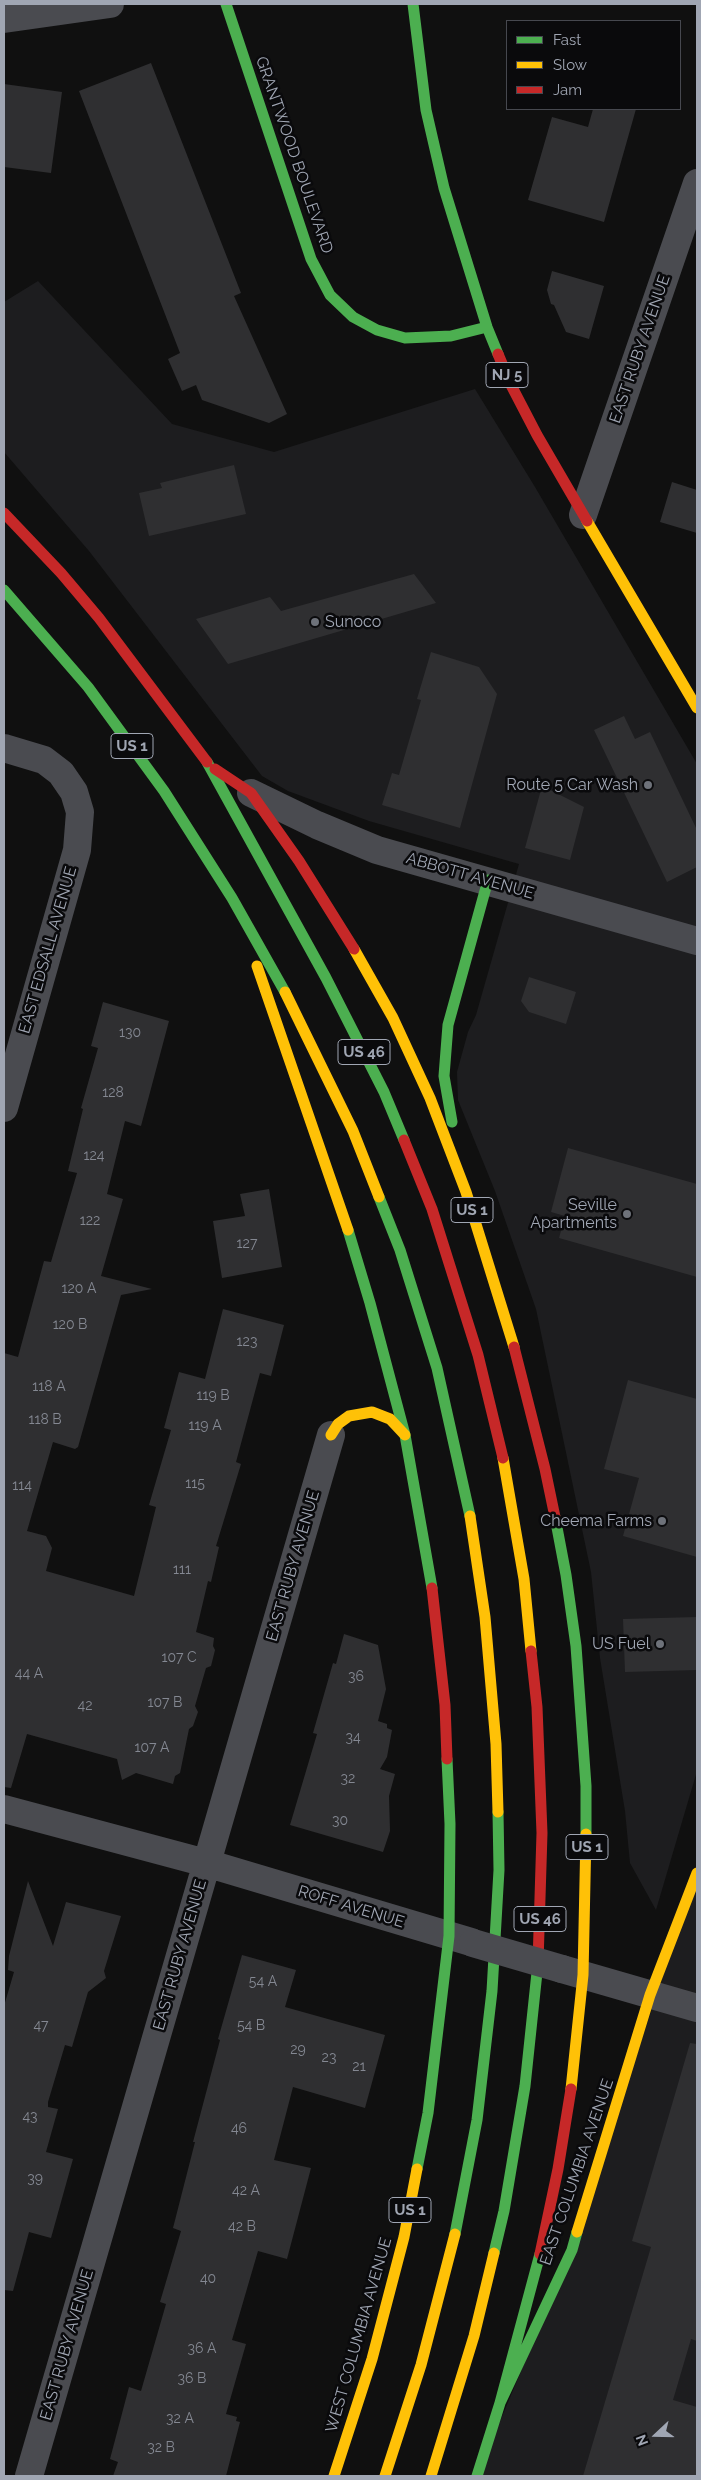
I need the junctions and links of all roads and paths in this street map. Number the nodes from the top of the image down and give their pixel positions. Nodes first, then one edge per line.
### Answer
1 (110, 4) edge
2 (226, 4) edge
3 (413, 4) edge
4 (4, 19) edge
5 (697, 183) edge
6 (487, 327) junction
7 (4, 513) edge
8 (582, 515) junction
9 (4, 590) edge
10 (4, 596) edge
11 (17, 605) junction
12 (697, 708) edge
13 (4, 748) edge
14 (211, 767) junction
15 (251, 793) junction
16 (488, 880) junction
17 (232, 898) junction
18 (697, 941) edge
19 (4, 1108) edge
20 (466, 1192) junction
21 (331, 1435) joint
22 (405, 1435) junction
23 (4, 1809) edge
24 (206, 1863) junction
25 (697, 1873) edge
26 (461, 1939) junction
27 (573, 1972) junction
28 (650, 1995) junction
29 (697, 2008) edge
30 (500, 2404) junction
31 (29, 2476) edge
32 (334, 2476) edge
33 (385, 2476) edge
34 (431, 2476) edge
35 (477, 2476) edge

1 - 4 street
2 - 6 main road, GRANTWOOD BOULEVARD
3 - 6 main road, NJ 5
5 - 8 street, EAST RUBY AVENUE
6 - 8 main road, NJ 5
7 - 14 main road, US 1
8 - 12 main road, NJ 5
9 - 11 main road, US 1
10 - 11 main road
11 - 17 main road, US 1
13 - 19 street, EAST EDSALL AVENUE
14 - 15 main road, US 1
14 - 34 main road, US 46
15 - 16 street, ABBOTT AVENUE
15 - 20 main road, US 1
16 - 18 street, ABBOTT AVENUE
16 - 20 main road
17 - 22 main road, US 1
17 - 33 main road, US 46
20 - 27 main road, US 1
21 - 22 main road
21 - 24 street, EAST RUBY AVENUE
22 - 26 main road, US 1
23 - 24 street, ROFF AVENUE
24 - 26 street, ROFF AVENUE
24 - 31 street, EAST RUBY AVENUE
25 - 28 main road, EAST COLUMBIA AVENUE
26 - 27 street, ROFF AVENUE, bridge
26 - 32 main road, WEST COLUMBIA AVENUE / US 1
27 - 28 street, ROFF AVENUE
27 - 30 main road, US 1
28 - 29 street, ROFF AVENUE
28 - 30 main road, EAST COLUMBIA AVENUE
30 - 35 main road, EAST COLUMBIA AVENUE / US 1

